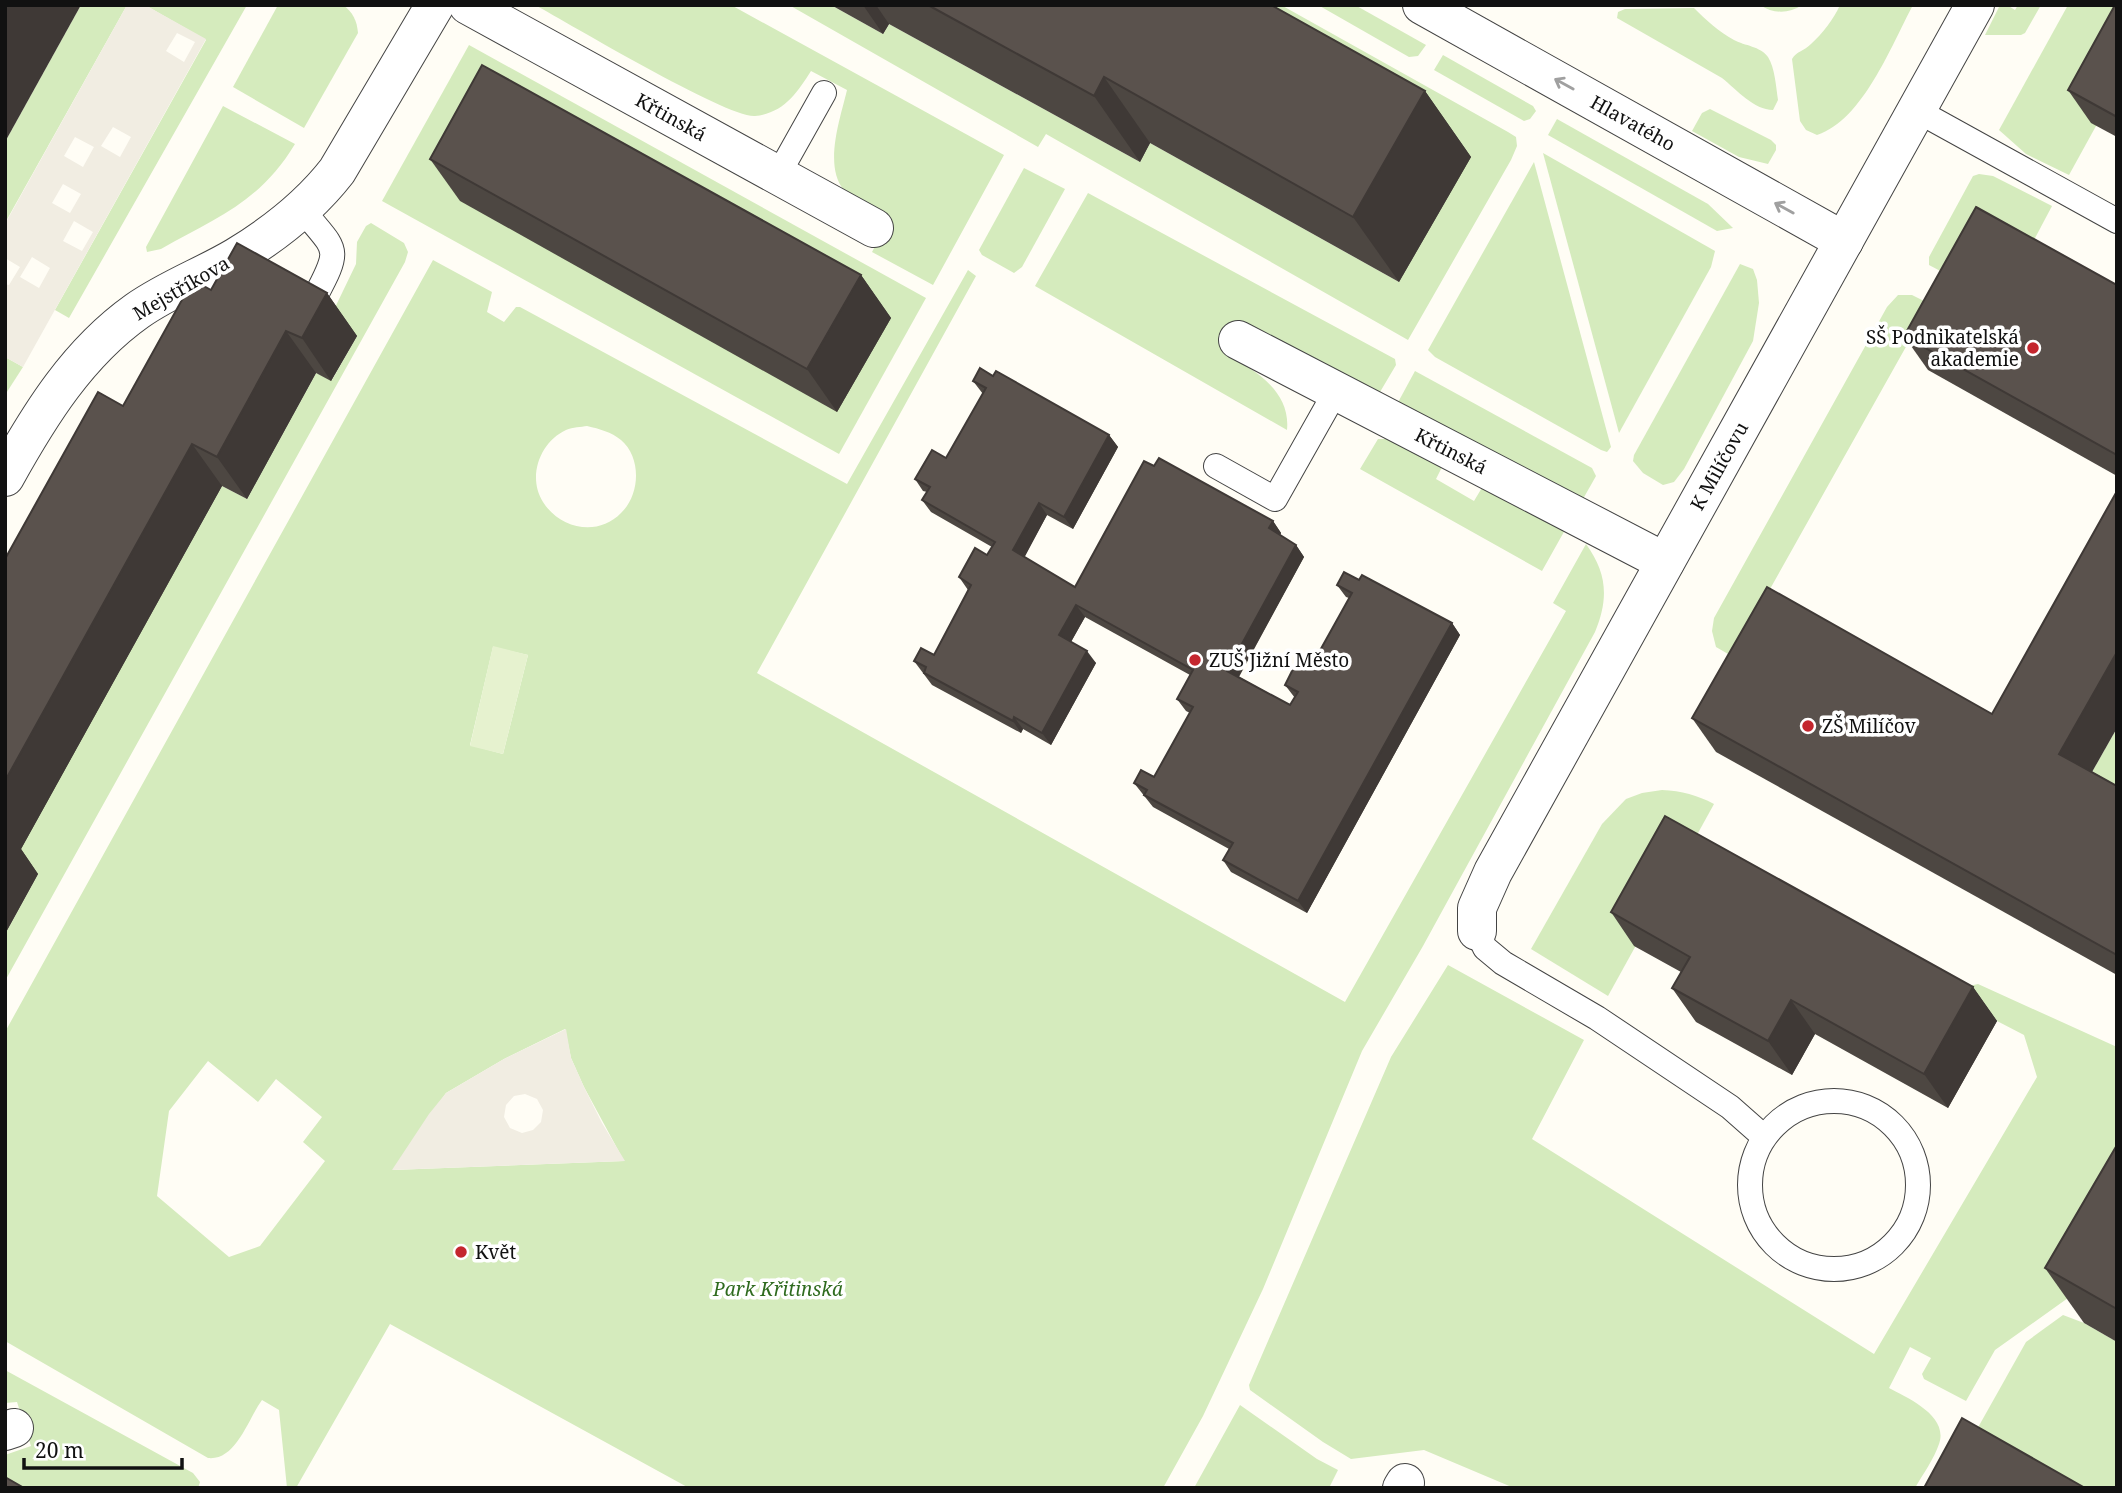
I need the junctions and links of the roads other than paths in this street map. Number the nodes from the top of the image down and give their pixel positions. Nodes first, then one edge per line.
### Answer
1 (468, 5) edge
2 (1422, 5) edge
3 (1975, 5) edge
4 (424, 9) edge
5 (824, 93) dead end
6 (1916, 110) junction
7 (778, 176) junction
8 (302, 209) junction
9 (2117, 221) edge
10 (874, 228) dead end
11 (1844, 241) junction
12 (316, 295) edge
13 (1238, 340) dead end
14 (1336, 391) junction
15 (1216, 466) dead end
16 (5, 477) edge
17 (1665, 562) junction
18 (1477, 931) joint
19 (1764, 1137) junction

1 - 7 street, Křtinská
11 -> 2 street, Hlavatého
3 - 6 street, K Milíčovu
4 - 8 street, Mejstříkova
5 - 7 lane
6 - 9 lane
6 - 11 street, K Milíčovu
7 - 10 street, Křtinská
8 - 12 lane
8 - 16 street, Mejstříkova
11 - 17 street, K Milíčovu
13 - 14 street, Křtinská
14 - 15 lane
14 - 17 street, Křtinská
17 - 18 street, K Milíčovu
18 - 19 lane
19 - 19 lane

